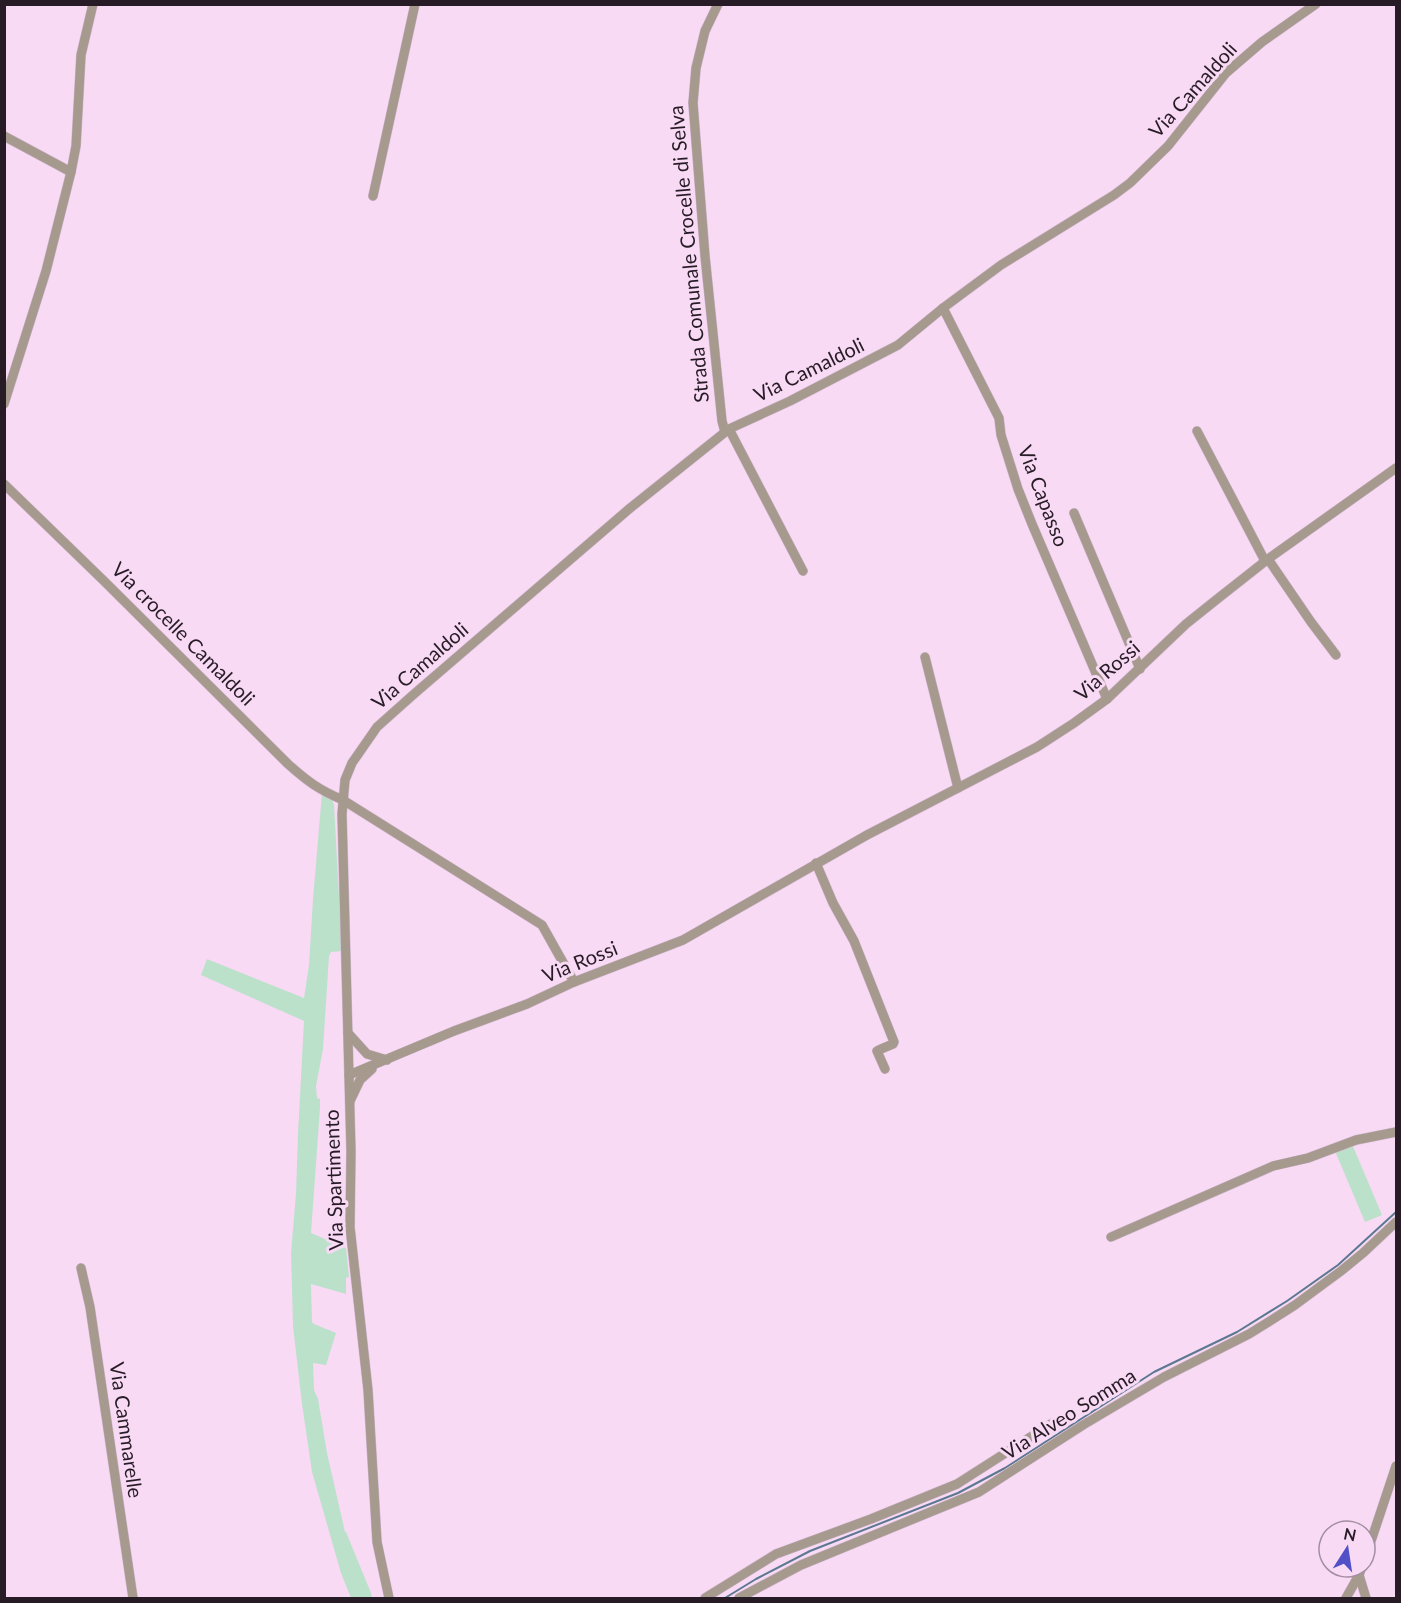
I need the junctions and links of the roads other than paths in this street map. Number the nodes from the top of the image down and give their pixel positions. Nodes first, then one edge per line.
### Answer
1 (93, 4) edge
2 (415, 4) edge
3 (718, 4) edge
4 (1316, 4) edge
5 (4, 136) edge
6 (71, 172) junction
7 (373, 196) dead end
8 (943, 308) junction
9 (4, 404) edge
10 (727, 431) junction
11 (1197, 431) dead end
12 (1396, 468) edge
13 (4, 484) edge
14 (1074, 513) dead end
15 (1267, 560) junction
16 (803, 571) dead end
17 (1336, 654) dead end
18 (925, 657) dead end
19 (1140, 669) junction
20 (1107, 699) junction
21 (958, 788) junction
22 (343, 797) junction
23 (816, 863) junction
24 (574, 982) junction
25 (348, 1033) junction
26 (382, 1062) junction
27 (885, 1069) dead end
28 (349, 1075) junction
29 (349, 1104) junction
30 (1396, 1132) edge
31 (1396, 1222) edge
32 (1111, 1237) dead end
33 (81, 1268) dead end
34 (1054, 1422) dead end
35 (1396, 1466) edge
36 (1377, 1523) edge
37 (1357, 1579) edge
38 (1362, 1579) edge
39 (132, 1599) edge
40 (389, 1599) edge
41 (705, 1599) edge
42 (739, 1599) edge
43 (1346, 1599) edge
44 (1366, 1599) edge

1 - 6 street
2 - 7 street
3 - 10 street, Strada Comunale Crocelle di Selva
4 - 8 street, Via Camaldoli
5 - 6 street
6 - 9 street
8 - 10 street, Via Camaldoli
8 - 20 street, Via Capasso
10 - 16 street, Strada Comunale Crocelle di Selva
10 - 22 street, Via Camaldoli
11 - 15 street
12 - 15 street, Via Rossi
13 - 22 street, Via crocelle Camaldoli
14 - 19 street
15 - 17 street
15 - 19 street, Via Rossi
18 - 21 street
19 - 20 street, Via Rossi
20 - 21 street, Via Rossi
21 - 23 street, Via Rossi
22 - 24 street, Via crocelle Camaldoli
22 - 25 street, Via Spartimento
23 - 24 street, Via Rossi
23 - 27 street
24 - 26 street, Via Rossi
25 - 26 street
25 - 28 street, Via Spartimento
26 - 28 street, Via Rossi
26 - 29 street
28 - 29 street, Via Spartimento
29 - 40 street, Via Spartimento
30 - 32 street
31 - 42 street, Via Alveo Somma
33 - 39 street, Via Cammarelle
34 - 41 street
35 - 36 street
37 - 43 street
38 - 44 street

